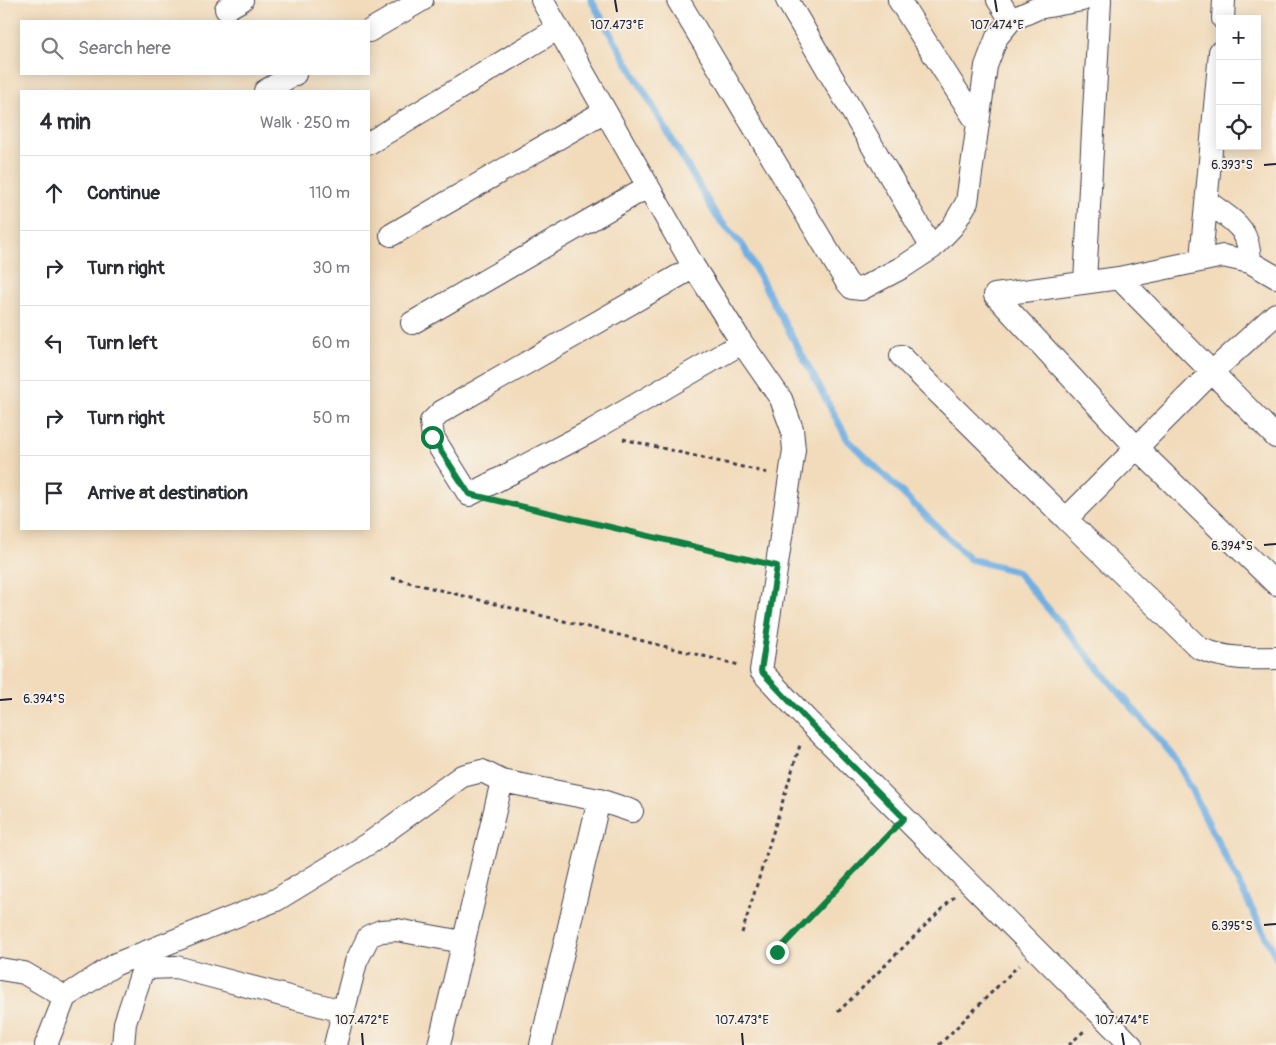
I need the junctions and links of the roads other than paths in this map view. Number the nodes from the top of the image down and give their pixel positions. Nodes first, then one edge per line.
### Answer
1 (422, 0) edge
2 (542, 0) edge
3 (678, 0) edge
4 (787, 0) edge
5 (899, 0) edge
6 (998, 0) edge
7 (1082, 0) edge
8 (1100, 0) edge
9 (1224, 0) edge
10 (1223, 15) edge
11 (1010, 20) junction
12 (557, 29) junction
13 (370, 30) edge
14 (1219, 60) edge
15 (293, 75) edge
16 (267, 90) edge
17 (605, 111) junction
18 (978, 124) junction
19 (370, 142) edge
20 (647, 187) junction
21 (1206, 201) junction
22 (391, 234) dead end
23 (932, 248) junction
24 (1202, 259) junction
25 (1250, 262) junction
26 (694, 267) junction
27 (1276, 277) edge
28 (1119, 278) junction
29 (1085, 282) junction
30 (1276, 314) edge
31 (412, 323) dead end
32 (742, 343) junction
33 (901, 356) dead end
34 (1211, 373) junction
35 (1276, 437) edge
36 (1137, 448) junction
37 (1066, 519) junction
38 (1276, 584) edge
39 (1276, 658) edge
40 (502, 781) junction
41 (599, 800) junction
42 (632, 811) dead end
43 (463, 942) junction
44 (0, 969) edge
45 (65, 997) junction
46 (342, 1011) junction
47 (46, 1045) edge
48 (124, 1045) edge
49 (335, 1045) edge
50 (439, 1045) edge
51 (541, 1045) edge
52 (1131, 1045) edge

1 - 13 street
2 - 12 street
3 - 23 street
4 - 23 street
5 - 18 street
6 - 11 street
7 - 11 street
8 - 29 street
9 - 10 street
11 - 18 street
12 - 17 street
12 - 19 street
14 - 21 street
15 - 16 street
17 - 20 street
17 - 22 street
18 - 23 street
20 - 26 street
20 - 31 street
21 - 24 street
21 - 25 street
24 - 25 street
24 - 28 street
25 - 27 street
26 - 32 street
26 - 32 street
28 - 29 street
28 - 34 street
29 - 36 street
30 - 34 street
32 - 52 street
33 - 37 street
34 - 35 street
34 - 36 street
36 - 37 street
36 - 38 street
37 - 39 street
40 - 41 street
40 - 43 street
40 - 45 street
41 - 42 street
41 - 51 street
43 - 46 street
43 - 50 street
44 - 45 street
45 - 47 street
46 - 48 street
46 - 49 street

